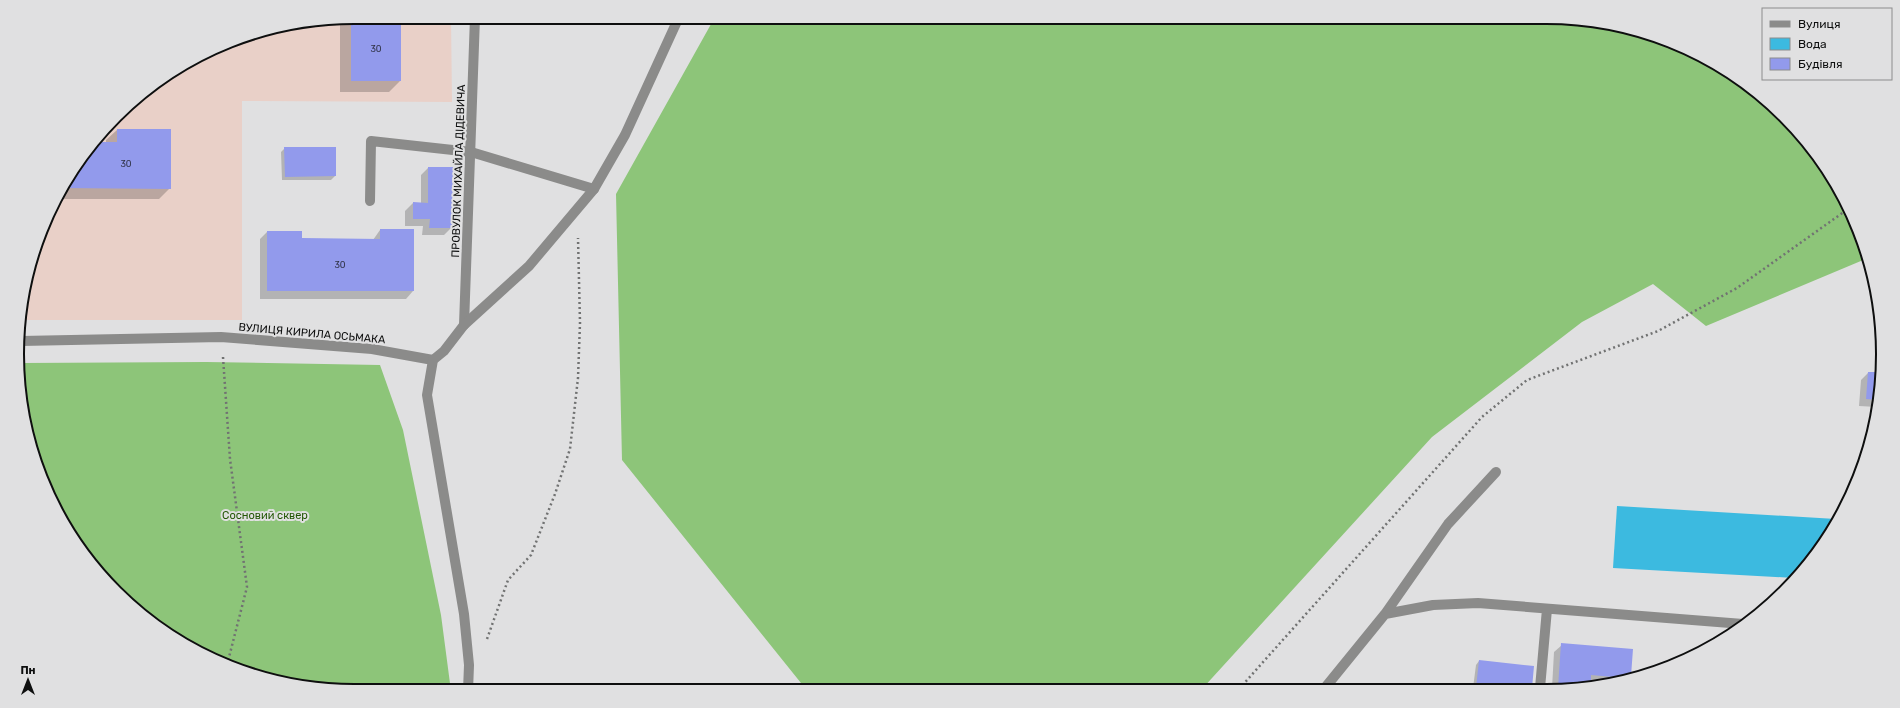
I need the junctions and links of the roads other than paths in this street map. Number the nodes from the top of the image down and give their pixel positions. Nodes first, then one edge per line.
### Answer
1 (475, 24) edge
2 (676, 24) edge
3 (471, 152) junction
4 (594, 189) junction
5 (370, 201) dead end
6 (464, 325) junction
7 (25, 341) edge
8 (433, 360) junction
9 (1496, 472) dead end
10 (1547, 609) junction
11 (1385, 614) junction
12 (1736, 623) edge
13 (468, 684) edge
14 (1328, 684) edge
15 (1540, 684) edge

1 - 3 street, ПРОВУЛОК МИХАЙЛА ДІДЕВИЧА
2 - 4 street
3 - 4 street
3 - 5 street
3 - 6 street, ПРОВУЛОК МИХАЙЛА ДІДЕВИЧА
4 - 6 street
6 - 8 street
7 - 8 street, ВУЛИЦЯ КИРИЛА ОСЬМАКА
8 - 13 street
9 - 11 street
10 - 11 street
10 - 12 street
10 - 15 street
11 - 14 street

